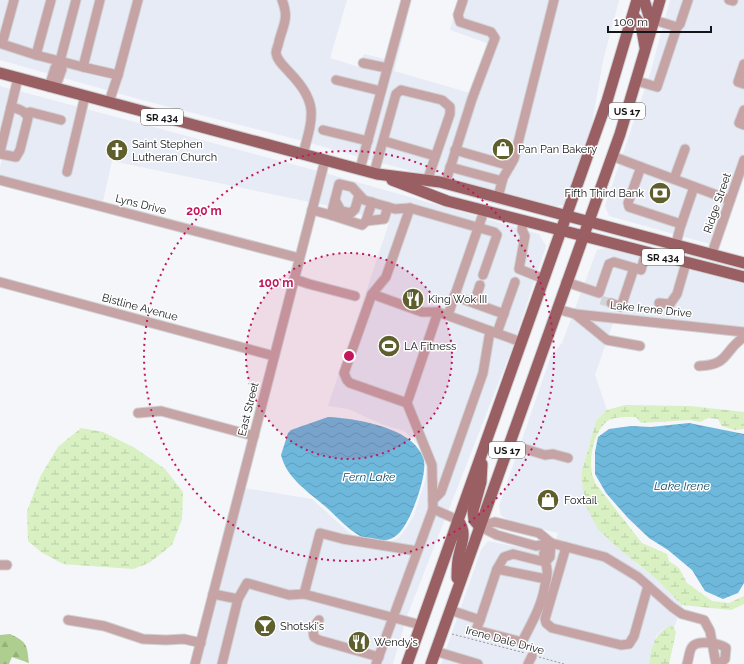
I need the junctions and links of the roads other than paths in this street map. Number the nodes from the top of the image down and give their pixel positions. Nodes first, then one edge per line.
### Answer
1 (14, 0) edge
2 (51, 0) edge
3 (76, 0) edge
4 (100, 0) edge
5 (138, 0) edge
6 (282, 0) edge
7 (406, 0) edge
8 (463, 0) edge
9 (554, 0) edge
10 (637, 0) edge
11 (644, 0) edge
12 (660, 0) edge
13 (688, 0) edge
14 (633, 15) junction
15 (654, 20) junction
16 (677, 26) junction
17 (646, 52) junction
18 (36, 55) junction
19 (60, 61) junction
20 (363, 62) dead end
21 (744, 64) edge
22 (83, 67) junction
23 (387, 68) junction
24 (0, 73) edge
25 (118, 75) junction
26 (18, 78) junction
27 (336, 80) dead end
28 (637, 81) junction
29 (744, 84) edge
30 (52, 88) junction
31 (381, 91) junction
32 (85, 96) junction
33 (109, 102) junction
34 (11, 108) junction
35 (744, 110) edge
36 (26, 113) junction
37 (61, 120) dead end
38 (744, 125) edge
39 (323, 130) dead end
40 (368, 141) junction
41 (384, 141) junction
42 (685, 149) dead end
43 (455, 150) junction
44 (0, 153) edge
45 (303, 154) junction
46 (435, 156) junction
47 (612, 156) junction
48 (325, 160) junction
49 (744, 160) edge
50 (510, 166) junction
51 (450, 167) junction
52 (641, 167) junction
53 (360, 169) junction
54 (67, 172) dead end
55 (375, 173) junction
56 (674, 179) junction
57 (0, 180) edge
58 (427, 181) junction
59 (502, 181) junction
60 (445, 184) junction
61 (694, 187) junction
62 (359, 195) junction
63 (498, 197) junction
64 (335, 200) junction
65 (730, 200) junction
66 (372, 202) junction
67 (388, 207) junction
68 (410, 208) junction
69 (312, 210) junction
70 (484, 210) junction
71 (330, 215) junction
72 (566, 215) junction
73 (524, 220) junction
74 (588, 220) junction
75 (366, 221) junction
76 (681, 224) junction
77 (479, 227) junction
78 (561, 230) junction
79 (582, 235) junction
80 (676, 244) junction
81 (646, 252) junction
82 (712, 253) junction
83 (299, 258) junction
84 (686, 263) junction
85 (744, 263) edge
86 (634, 268) junction
87 (483, 275) dead end
88 (744, 277) edge
89 (294, 279) junction
90 (544, 279) junction
91 (0, 282) edge
92 (515, 282) dead end
93 (566, 282) junction
94 (480, 285) dead end
95 (372, 294) junction
96 (355, 296) dead end
97 (454, 296) junction
98 (474, 303) junction
99 (611, 303) tunnel mouth
100 (659, 303) dead end
101 (557, 309) junction
102 (438, 312) junction
103 (504, 314) junction
104 (575, 314) junction
105 (448, 315) junction
106 (494, 332) junction
107 (744, 332) edge
108 (744, 337) edge
109 (521, 342) junction
110 (640, 346) dead end
111 (274, 356) junction
112 (699, 366) dead end
113 (406, 403) junction
114 (138, 413) dead end
115 (254, 436) junction
116 (509, 444) junction
117 (483, 452) junction
118 (568, 458) dead end
119 (433, 504) junction
120 (458, 520) junction
121 (480, 526) junction
122 (551, 543) junction
123 (566, 547) junction
124 (417, 551) junction
125 (545, 562) junction
126 (497, 569) junction
127 (546, 579) junction
128 (648, 586) junction
129 (214, 594) junction
130 (304, 594) junction
131 (455, 594) junction
132 (238, 599) junction
133 (450, 610) junction
134 (394, 618) junction
135 (68, 620) dead end
136 (319, 620) dead end
137 (480, 620) junction
138 (421, 626) junction
139 (201, 643) junction
140 (712, 643) junction
141 (435, 651) junction
142 (378, 661) edge
143 (195, 664) edge
144 (222, 664) edge
145 (407, 664) edge
146 (431, 664) edge
147 (478, 664) edge
148 (687, 664) edge
149 (716, 664) edge
150 (719, 664) edge

1 - 18 street
2 - 18 street
3 - 19 street
4 - 22 street
5 - 25 street
6 - 45 street
7 - 23 street
8 - 43 street
9 - 50 street
10 - 14 main road, US 17
11 - 15 main road
12 - 15 main road, US 17
13 - 16 street
14 - 17 main road
14 - 72 main road, US 17
15 - 16 street
15 - 17 main road, US 17
16 - 28 street
17 - 28 main road, US 17
18 - 19 street
19 - 22 street
19 - 30 street
20 - 23 street
21 - 29 street
22 - 25 street
23 - 31 street
24 - 26 main road, SR 434
25 - 33 street
26 - 30 main road, SR 434
26 - 34 street
27 - 31 street
28 - 47 main road, US 17
30 - 32 main road, SR 434
31 - 40 street
32 - 33 main road, SR 434
32 - 54 street
33 - 45 main road, SR 434
34 - 36 street
34 - 44 street
35 - 38 street
36 - 37 street
36 - 44 street
39 - 40 street
40 - 53 street
41 - 46 street
41 - 46 street
41 - 55 street
42 - 56 street
43 - 50 street
43 - 51 street
45 - 48 main road, SR 434
46 - 58 street
47 - 52 street
47 - 74 main road, US 17
48 - 53 main road, SR 434
48 - 69 street, East Street
49 - 65 street, Ridge Street
50 - 59 street
51 - 59 street
51 - 60 street
52 - 56 street
52 - 76 street
53 - 55 main road, SR 434
55 - 58 main road, SR 434
55 - 70 main road, SR 434
56 - 61 street
57 - 83 street, Lyns Drive
58 - 60 main road, SR 434
59 - 63 street
60 - 63 main road, SR 434
61 - 65 street
61 - 76 street
62 - 64 street
62 - 64 street
62 - 66 street
63 - 72 main road, SR 434
64 - 71 street
65 - 82 street, Ridge Street
66 - 67 street
66 - 75 street
67 - 68 street
67 - 75 street
68 - 77 street
68 - 95 street
69 - 71 street
69 - 83 street, East Street
70 - 73 main road, SR 434
70 - 77 street
71 - 75 street
72 - 74 main road, SR 434
72 - 78 main road, US 17
73 - 78 main road, SR 434
73 - 90 street
74 - 79 main road, US 17
74 - 80 main road, SR 434
76 - 80 street
77 - 87 street
77 - 97 street
78 - 79 main road, SR 434
78 - 90 main road, US 17
79 - 81 main road, SR 434
79 - 93 main road, US 17
80 - 82 main road, SR 434
81 - 84 main road, SR 434
81 - 86 street
82 - 85 main road, SR 434
83 - 89 street, East Street
84 - 88 main road, SR 434
84 - 100 street
86 - 93 street
86 - 99 street
89 - 96 street
89 - 111 street, East Street
90 - 109 main road, US 17
91 - 111 street, Bistline Avenue
92 - 103 street
93 - 101 main road, US 17
94 - 98 street
95 - 102 street
95 - 113 street
97 - 98 street
97 - 105 street
98 - 103 street
101 - 104 street, Lake Irene Drive
101 - 116 main road, US 17
102 - 105 street
102 - 113 street
103 - 106 street
104 - 107 street, Lake Irene Drive
104 - 110 street
105 - 106 street
106 - 109 street
106 - 119 street
108 - 112 street
109 - 117 main road, US 17
111 - 115 street, East Street
113 - 119 street
114 - 115 street
115 - 129 street, East Street
116 - 118 street
116 - 121 main road, US 17
117 - 120 main road, US 17
117 - 121 main road
119 - 120 street
119 - 124 street
120 - 131 main road
120 - 138 main road, US 17
121 - 122 street
121 - 122 street
121 - 131 main road, US 17
122 - 123 street
122 - 125 street
123 - 128 street
123 - 128 street
124 - 130 street
124 - 134 street
125 - 126 street
125 - 127 street
126 - 127 street
126 - 137 street
127 - 137 street
128 - 140 street
129 - 132 street
129 - 139 street, East Street
130 - 132 street
130 - 134 street
131 - 133 main road, US 17
132 - 144 street
133 - 137 street
133 - 141 main road, US 17
134 - 138 street
134 - 142 street
135 - 139 street
136 - 142 street
138 - 145 main road, US 17
139 - 143 street, East Street
140 - 148 street
140 - 149 street
140 - 150 street
141 - 146 main road, US 17
141 - 147 street

